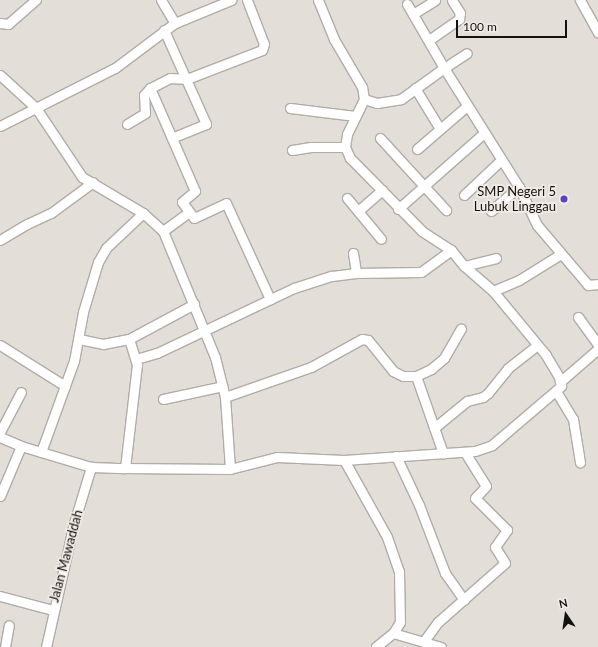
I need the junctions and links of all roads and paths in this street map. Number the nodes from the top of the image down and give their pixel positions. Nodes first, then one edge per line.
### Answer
1 (36, 0) edge
2 (161, 0) edge
3 (229, 0) edge
4 (246, 0) edge
5 (318, 0) edge
6 (435, 0) edge
7 (452, 0) edge
8 (580, 0) edge
9 (407, 4) dead end
10 (413, 14) junction
11 (175, 23) junction
12 (4, 24) edge
13 (164, 30) junction
14 (598, 32) edge
15 (429, 40) junction
16 (467, 53) dead end
17 (444, 68) junction
18 (0, 75) edge
19 (187, 79) junction
20 (150, 88) junction
21 (415, 88) junction
22 (364, 99) junction
23 (467, 106) junction
24 (36, 108) junction
25 (290, 108) dead end
26 (356, 116) junction
27 (127, 124) dead end
28 (0, 126) edge
29 (440, 129) junction
30 (484, 133) junction
31 (172, 138) junction
32 (380, 138) dead end
33 (345, 147) junction
34 (417, 149) dead end
35 (292, 150) dead end
36 (501, 160) junction
37 (93, 182) junction
38 (424, 186) junction
39 (519, 187) junction
40 (382, 190) junction
41 (464, 195) dead end
42 (347, 198) dead end
43 (398, 209) junction
44 (446, 210) dead end
45 (358, 211) junction
46 (492, 211) dead end
47 (189, 212) junction
48 (143, 213) junction
49 (163, 231) junction
50 (381, 239) dead end
51 (0, 240) edge
52 (451, 250) junction
53 (353, 252) dead end
54 (560, 254) junction
55 (496, 258) dead end
56 (464, 266) junction
57 (356, 273) junction
58 (598, 284) edge
59 (493, 291) junction
60 (270, 299) junction
61 (194, 304) junction
62 (578, 317) dead end
63 (205, 328) junction
64 (460, 328) dead end
65 (79, 339) junction
66 (129, 339) junction
67 (0, 344) edge
68 (538, 345) junction
69 (598, 345) edge
70 (598, 348) edge
71 (136, 359) junction
72 (416, 376) junction
73 (561, 381) junction
74 (65, 386) junction
75 (222, 386) junction
76 (556, 391) junction
77 (21, 392) dead end
78 (225, 396) junction
79 (163, 399) dead end
80 (434, 428) junction
81 (0, 432) edge
82 (0, 437) edge
83 (20, 446) junction
84 (41, 452) junction
85 (465, 452) junction
86 (444, 453) junction
87 (396, 456) junction
88 (344, 460) junction
89 (580, 462) dead end
90 (91, 467) junction
91 (125, 468) junction
92 (230, 468) junction
93 (0, 496) edge
94 (0, 596) edge
95 (464, 600) junction
96 (52, 610) junction
97 (9, 625) dead end
98 (393, 633) junction
99 (424, 641) junction
100 (5, 647) edge
101 (46, 647) edge
102 (376, 647) edge
103 (441, 647) edge

1 - 12 street
2 - 11 street
3 - 11 street
4 - 19 street
5 - 22 street
6 - 10 street
7 - 15 street
8 - 14 street
9 - 10 street
10 - 15 street
11 - 13 street
13 - 19 street
13 - 24 street
15 - 17 street
16 - 17 street
17 - 21 street
17 - 23 street
18 - 24 street
19 - 20 street
19 - 31 street
20 - 27 street
20 - 31 street
21 - 22 street
21 - 29 street
22 - 26 street
23 - 29 street
23 - 30 street
24 - 28 street
24 - 37 street
25 - 26 street
26 - 33 street
29 - 34 street
30 - 36 street
30 - 38 street
31 - 47 street
32 - 38 street
33 - 35 street
33 - 40 street
36 - 39 street
36 - 41 street
37 - 48 street
37 - 51 street
38 - 43 street
38 - 44 street
39 - 46 street
39 - 54 street
40 - 43 street
40 - 45 street
42 - 45 street
43 - 52 street
45 - 50 street
47 - 49 street
47 - 60 street
48 - 49 street
48 - 65 street
49 - 61 street
52 - 56 street
52 - 57 street
53 - 57 street
54 - 58 street
54 - 59 street
55 - 56 street
56 - 59 street
57 - 60 street
59 - 68 street
60 - 63 street
61 - 63 street
61 - 66 street
62 - 69 street
63 - 71 street
63 - 75 street
64 - 72 street
65 - 66 street
65 - 74 street
66 - 71 street
67 - 74 street
68 - 73 street
68 - 80 street
70 - 73 street
71 - 91 street
72 - 78 street
72 - 80 street
73 - 76 street
74 - 84 street
75 - 78 street
75 - 79 street
76 - 85 street
76 - 89 street
77 - 81 street
78 - 92 street
80 - 86 street
82 - 83 street
83 - 84 street
83 - 93 street
84 - 90 street
85 - 86 street
85 - 95 street
86 - 87 street
87 - 88 street
87 - 95 street
88 - 92 street
88 - 98 street
90 - 91 street
90 - 96 street, Jalan Mawaddah
91 - 92 street
94 - 96 street
95 - 99 street
96 - 101 street, Jalan Mawaddah
97 - 100 street
98 - 99 street
98 - 102 street
99 - 103 street

